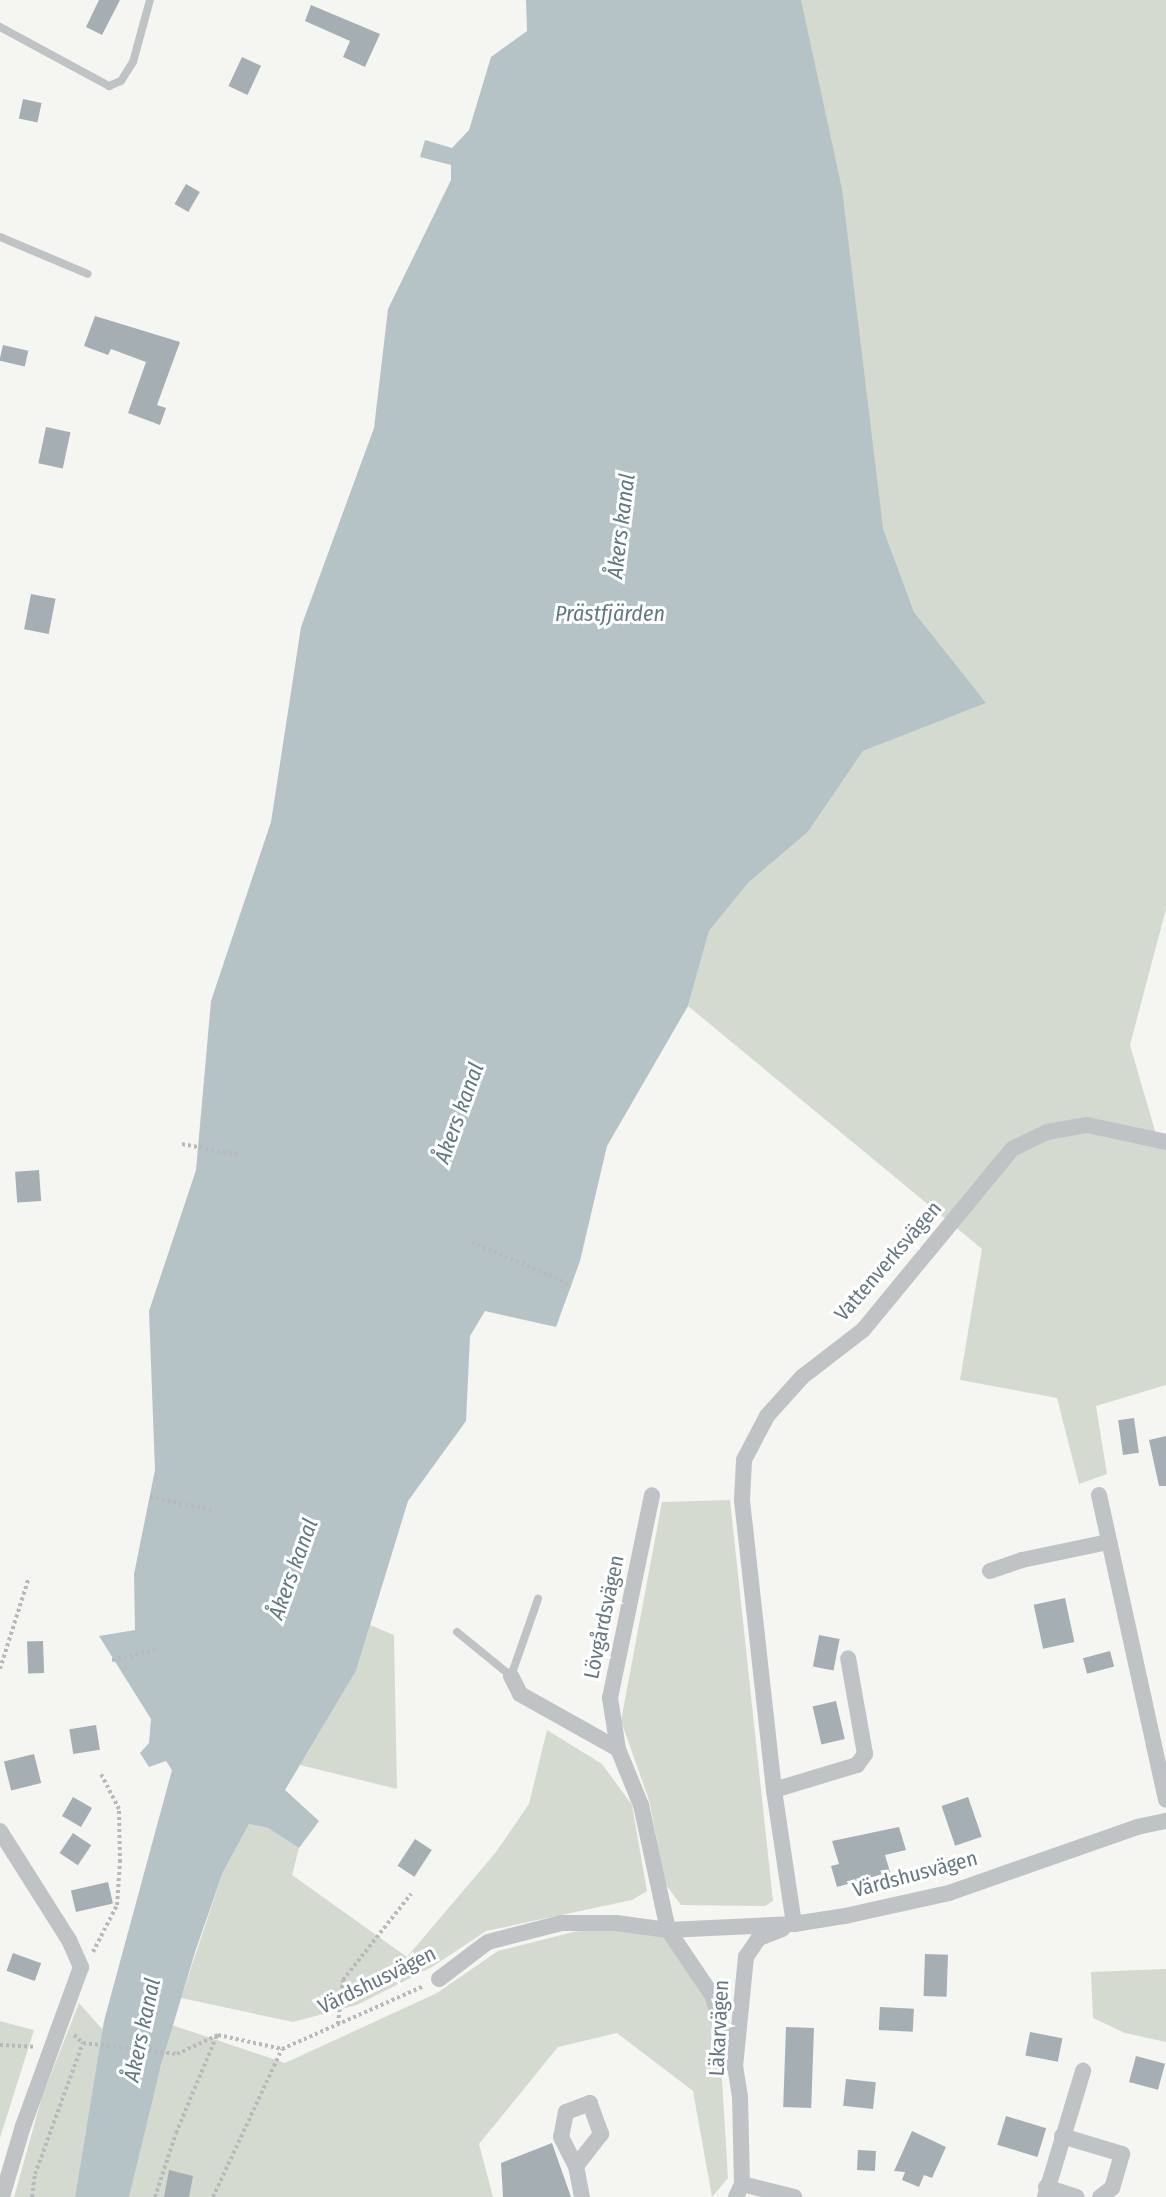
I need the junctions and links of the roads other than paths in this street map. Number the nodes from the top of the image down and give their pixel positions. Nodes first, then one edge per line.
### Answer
1 (150, 0) edge
2 (0, 27) edge
3 (0, 237) edge
4 (88, 274) dead end
5 (1166, 1142) edge
6 (652, 1495) dead end
7 (1099, 1495) dead end
8 (1108, 1542) junction
9 (990, 1571) dead end
10 (538, 1599) dead end
11 (457, 1632) dead end
12 (848, 1658) dead end
13 (511, 1676) junction
14 (618, 1749) junction
15 (774, 1791) junction
16 (1166, 1800) edge
17 (1166, 1821) edge
18 (0, 1831) edge
19 (794, 1924) junction
20 (668, 1930) junction
21 (439, 1979) road end
22 (735, 2067) junction
23 (1083, 2071) dead end
24 (1062, 2136) junction
25 (576, 2166) dead end
26 (739, 2191) edge
27 (1045, 2192) edge
28 (2, 2197) edge
29 (582, 2197) edge
30 (795, 2197) edge
31 (1076, 2197) edge
32 (1100, 2197) edge

1 - 2 lane
3 - 4 lane
5 - 15 street, Vattenverksvägen
6 - 14 street, Lövgårdsvägen
7 - 8 street
8 - 9 street
8 - 16 street
10 - 13 lane
11 - 13 lane
12 - 15 street
13 - 14 street
14 - 20 street, Lövgårdsvägen
15 - 19 street, Vattenverksvägen
17 - 19 street, Värdshusvägen
18 - 28 street
19 - 20 street, Värdshusvägen
19 - 22 street, Läkarvägen
20 - 21 street, Värdshusvägen
20 - 22 street
22 - 26 street, Läkarvägen
23 - 24 street
24 - 27 street
24 - 32 street
25 - 29 street
26 - 30 street
27 - 31 street

